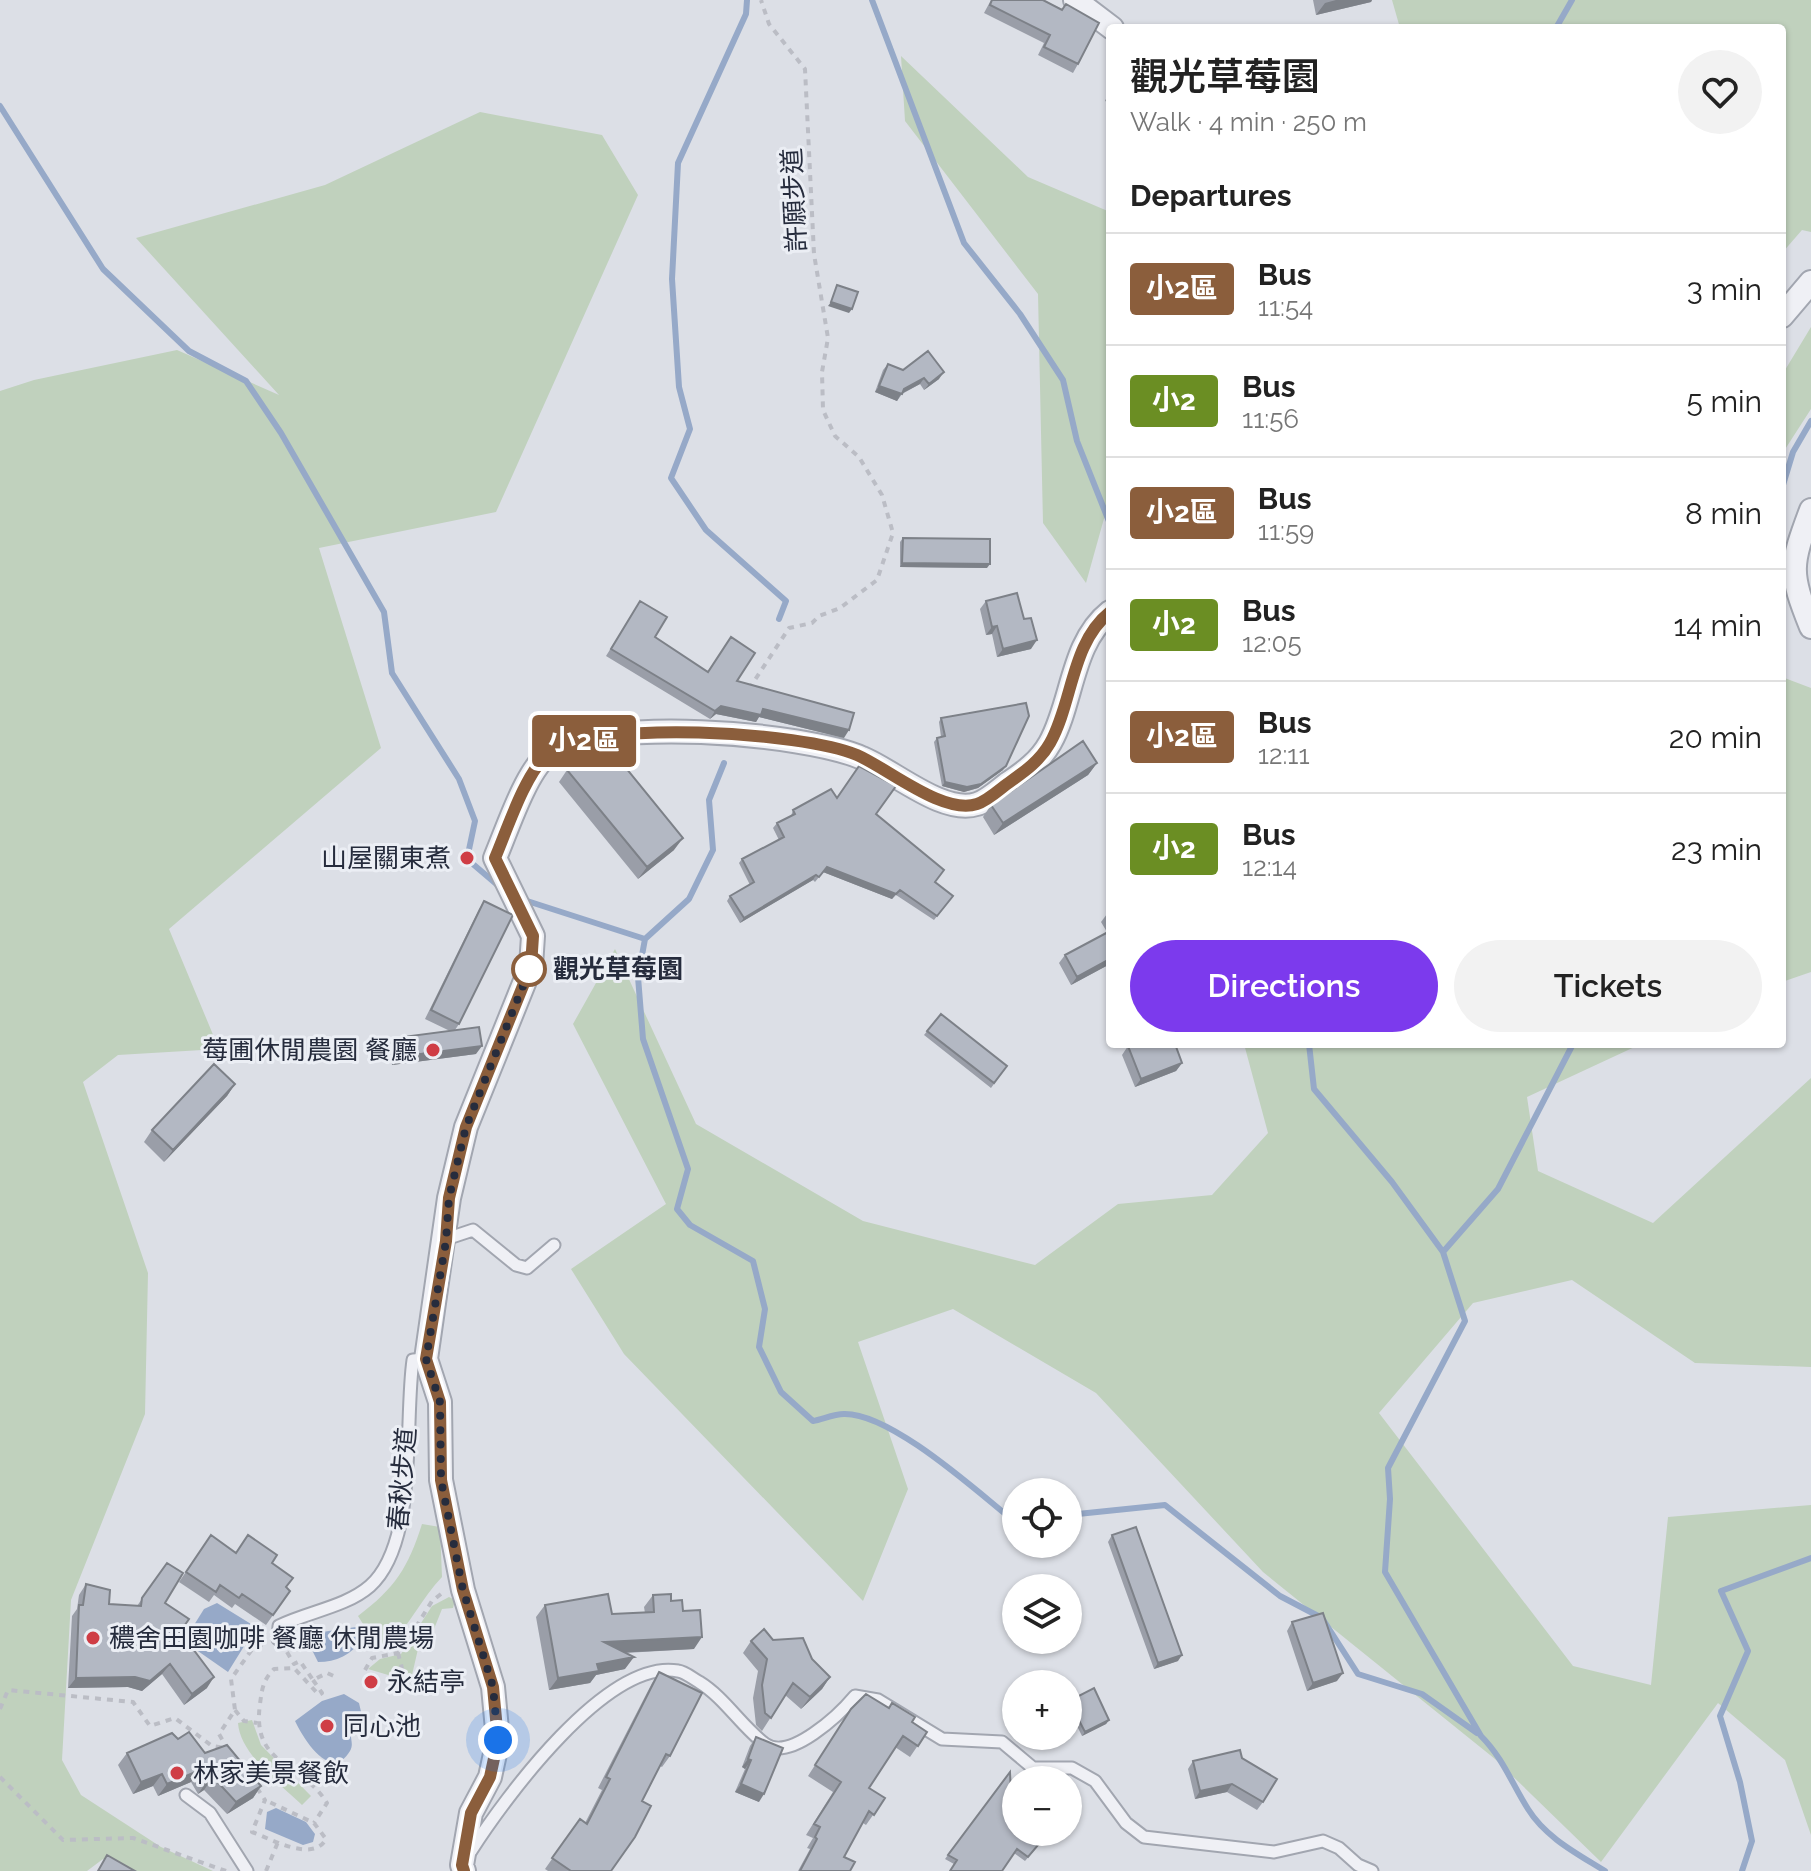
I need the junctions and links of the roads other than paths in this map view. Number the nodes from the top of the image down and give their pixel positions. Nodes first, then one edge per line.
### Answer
1 (1075, 0) edge
2 (1107, 24) edge
3 (1811, 282) edge
4 (1786, 311) edge
5 (1811, 510) edge
6 (1788, 553) edge
7 (1106, 615) edge
8 (1811, 627) edge
9 (446, 1239) junction
10 (554, 1245) dead end
11 (426, 1359) junction
12 (280, 1641) road end
13 (186, 1795) edge
14 (463, 1868) edge
15 (247, 1871) edge
16 (1372, 1871) edge

1 - 2 street
3 - 4 street
5 - 6 street
6 - 8 street
7 - 9 street
9 - 10 lane
9 - 11 street
11 - 12 lane, 春秋步道
11 - 14 street
13 - 15 lane
14 - 16 lane

